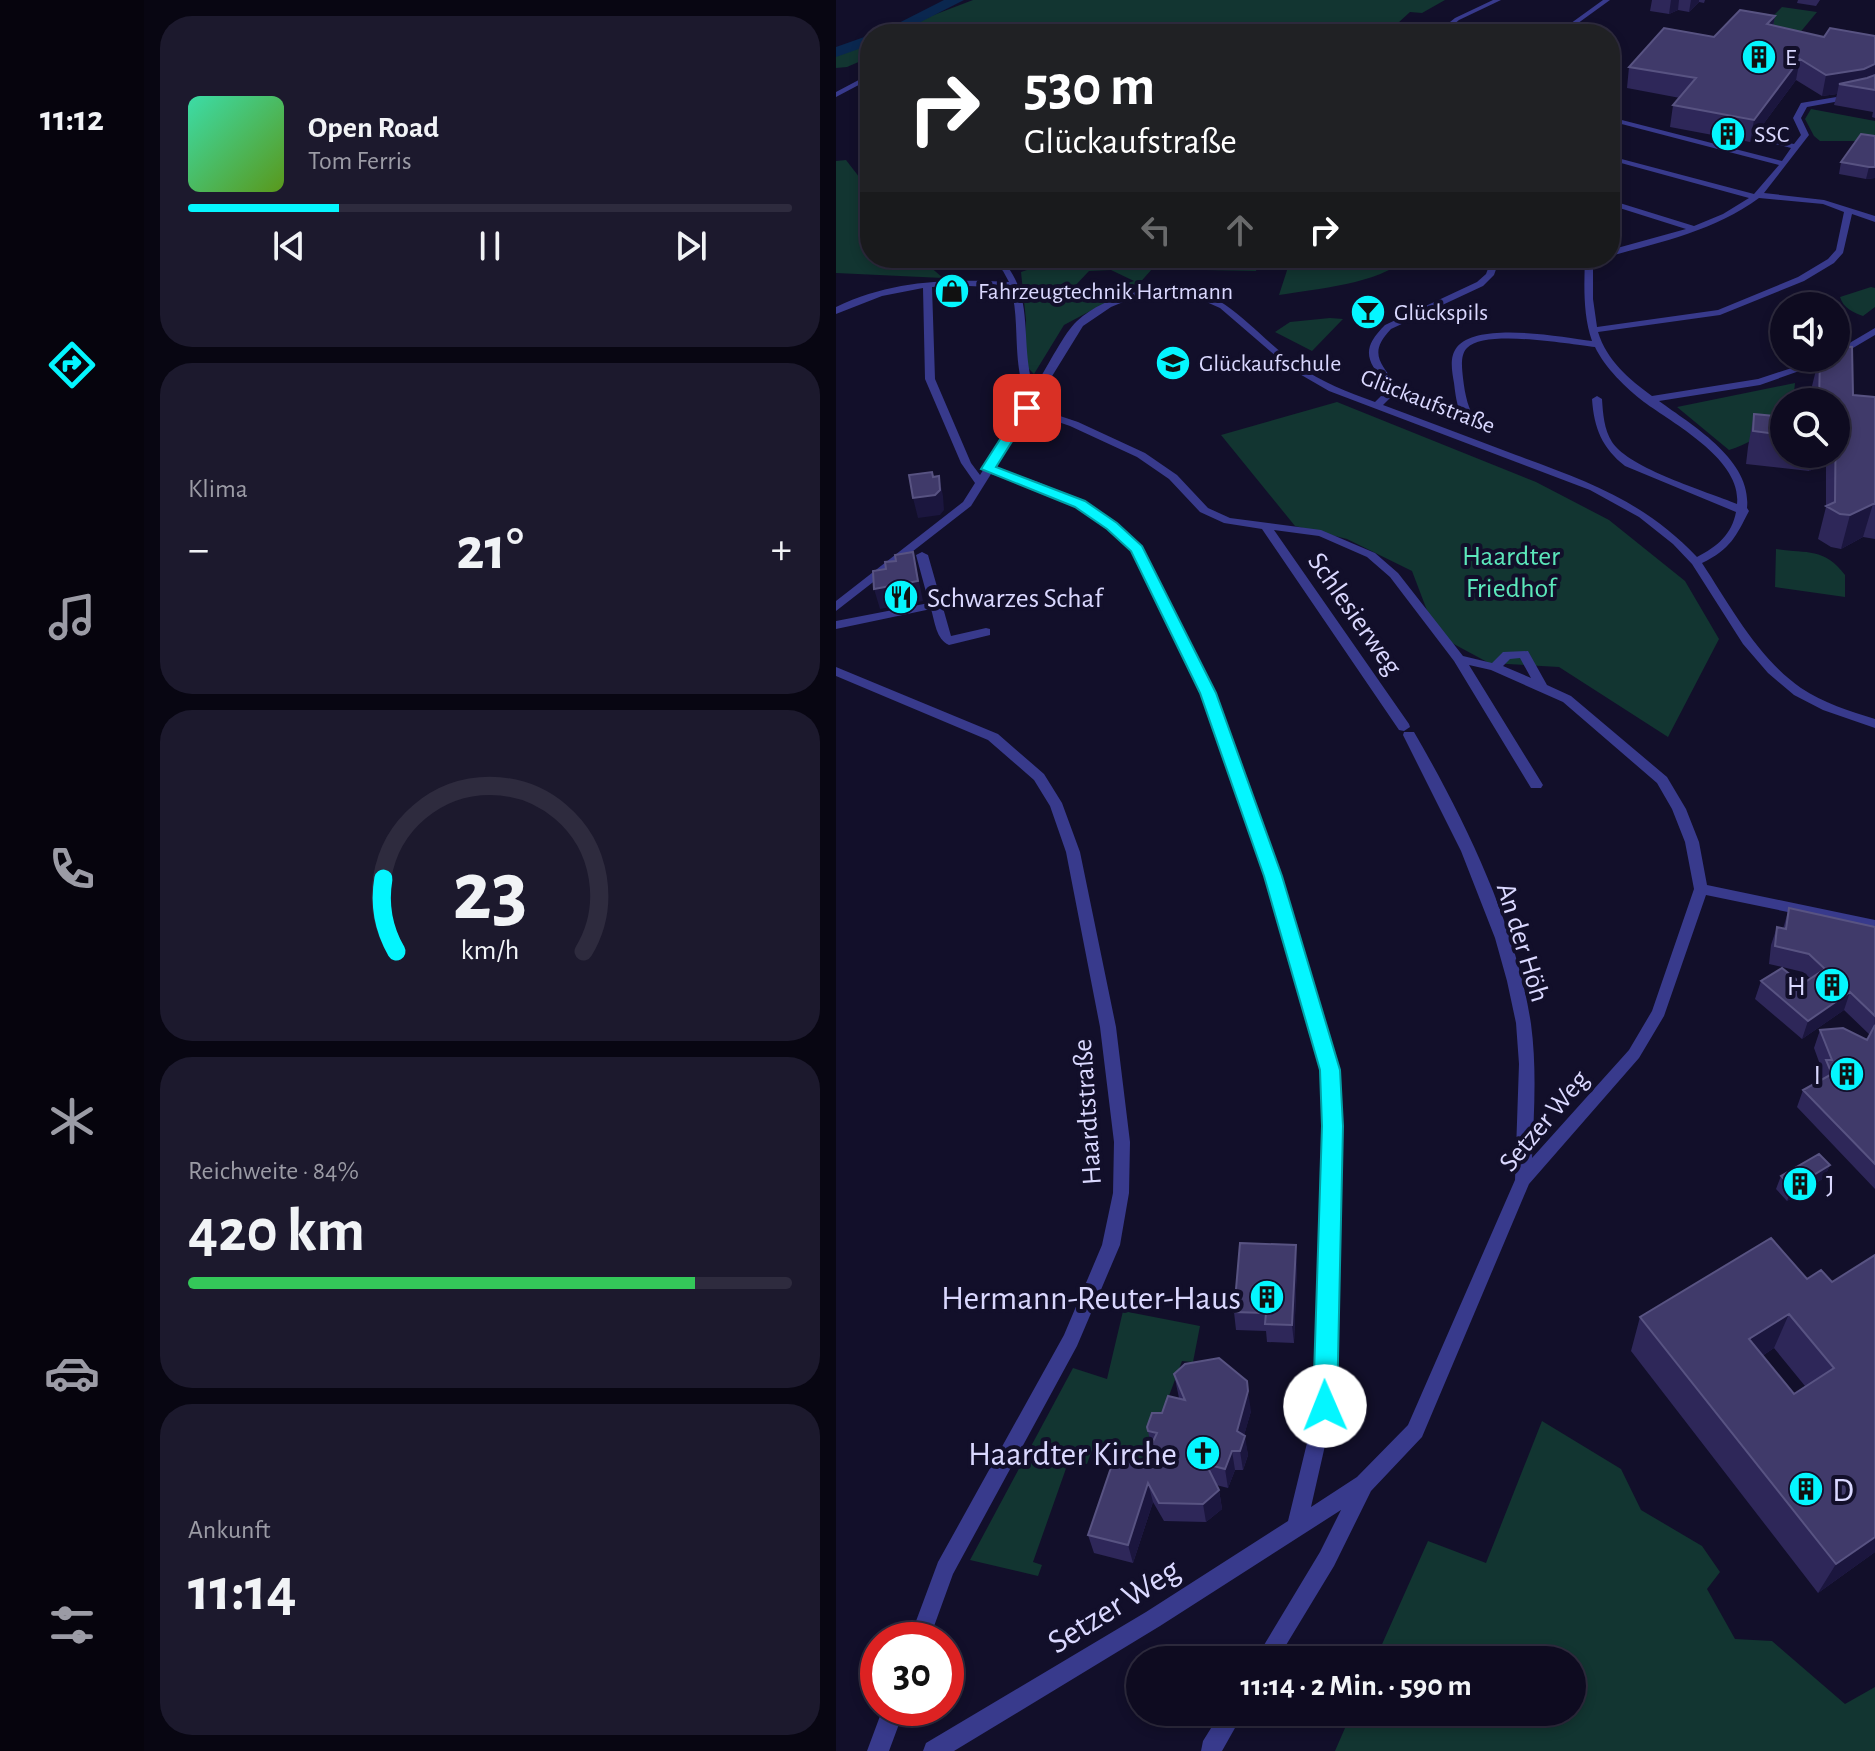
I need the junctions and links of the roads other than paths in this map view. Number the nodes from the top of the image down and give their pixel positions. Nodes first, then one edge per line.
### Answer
1 (1498, 0) edge
2 (1607, 0) edge
3 (1451, 24) edge
4 (1573, 24) edge
5 (860, 83) edge
6 (860, 85) edge
7 (855, 86) junction
8 (1875, 87) edge
9 (836, 88) edge
10 (836, 95) edge
11 (1787, 116) dead end
12 (1797, 118) junction
13 (1620, 122) edge
14 (1772, 142) dead end
15 (1796, 147) junction
16 (1620, 161) edge
17 (1784, 164) junction
18 (1756, 196) junction
19 (1620, 205) edge
20 (1849, 210) junction
21 (1875, 219) edge
22 (1694, 228) junction
23 (1620, 250) edge
24 (1006, 268) edge
25 (1492, 268) edge
26 (1590, 268) edge
27 (927, 284) junction
28 (1015, 285) junction
29 (836, 311) edge
30 (1592, 330) junction
31 (1875, 331) edge
32 (1597, 344) junction
33 (1850, 346) edge
34 (1789, 372) edge
35 (1037, 387) junction
36 (1597, 399) dead end
37 (1648, 400) junction
38 (1375, 407) junction
39 (1027, 408) junction
40 (1473, 424) dead end
41 (984, 476) junction
42 (1744, 511) junction
43 (1267, 528) junction
44 (922, 555) dead end
45 (1696, 562) junction
46 (935, 605) junction
47 (836, 607) edge
48 (836, 625) edge
49 (986, 632) dead end
50 (1459, 659) junction
51 (1495, 667) junction
52 (836, 671) edge
53 (1541, 686) junction
54 (1875, 724) edge
55 (1406, 731) joint
56 (1536, 785) dead end
57 (1701, 889) junction
58 (1875, 925) edge
59 (1523, 1180) junction
60 (1364, 1484) junction
61 (1297, 1526) junction
62 (926, 1622) edge
63 (1274, 1646) edge
64 (887, 1726) edge
65 (1225, 1726) edge
66 (1211, 1749) dead end
67 (878, 1751) edge
68 (934, 1751) edge

1 - 3 street
2 - 4 street
5 - 7 street
6 - 7 street
7 - 9 street
7 - 10 street
8 - 12 street
11 - 12 street
12 - 15 street
13 - 17 street
14 - 15 street
15 - 17 street
16 - 18 street
17 - 18 street
18 - 20 street
18 - 22 street
19 - 22 street
20 - 21 street
20 - 30 street
22 - 23 street
24 - 28 street
25 - 38 street
26 - 30 street
27 - 28 street
27 - 29 street
27 - 41 street
28 - 35 street
30 - 32 street
31 - 33 street
32 - 37 street
32 - 40 street
34 - 37 street
35 - 38 street, Glückaufstraße
35 - 39 street, Glückaufstraße
36 - 42 street
37 - 42 street
38 - 45 street, Glückaufstraße
39 - 41 street, Glückaufstraße
39 - 43 street
41 - 47 street, Glückaufstraße
41 - 61 street
42 - 45 street
43 - 50 street
43 - 55 street, Schlesierweg
44 - 46 street
45 - 54 street, Glückaufstraße
46 - 48 street
46 - 49 street
50 - 51 street
50 - 56 street
51 - 53 street
51 - 53 street
52 - 62 street, Haardtstraße
53 - 57 street, Setzer Weg
55 - 59 street, An der Höh
57 - 58 street
57 - 59 street, Setzer Weg
59 - 60 street, Setzer Weg
60 - 61 street, Setzer Weg
60 - 63 street, Setzer Weg
61 - 68 street, Setzer Weg
64 - 67 street
65 - 66 street

